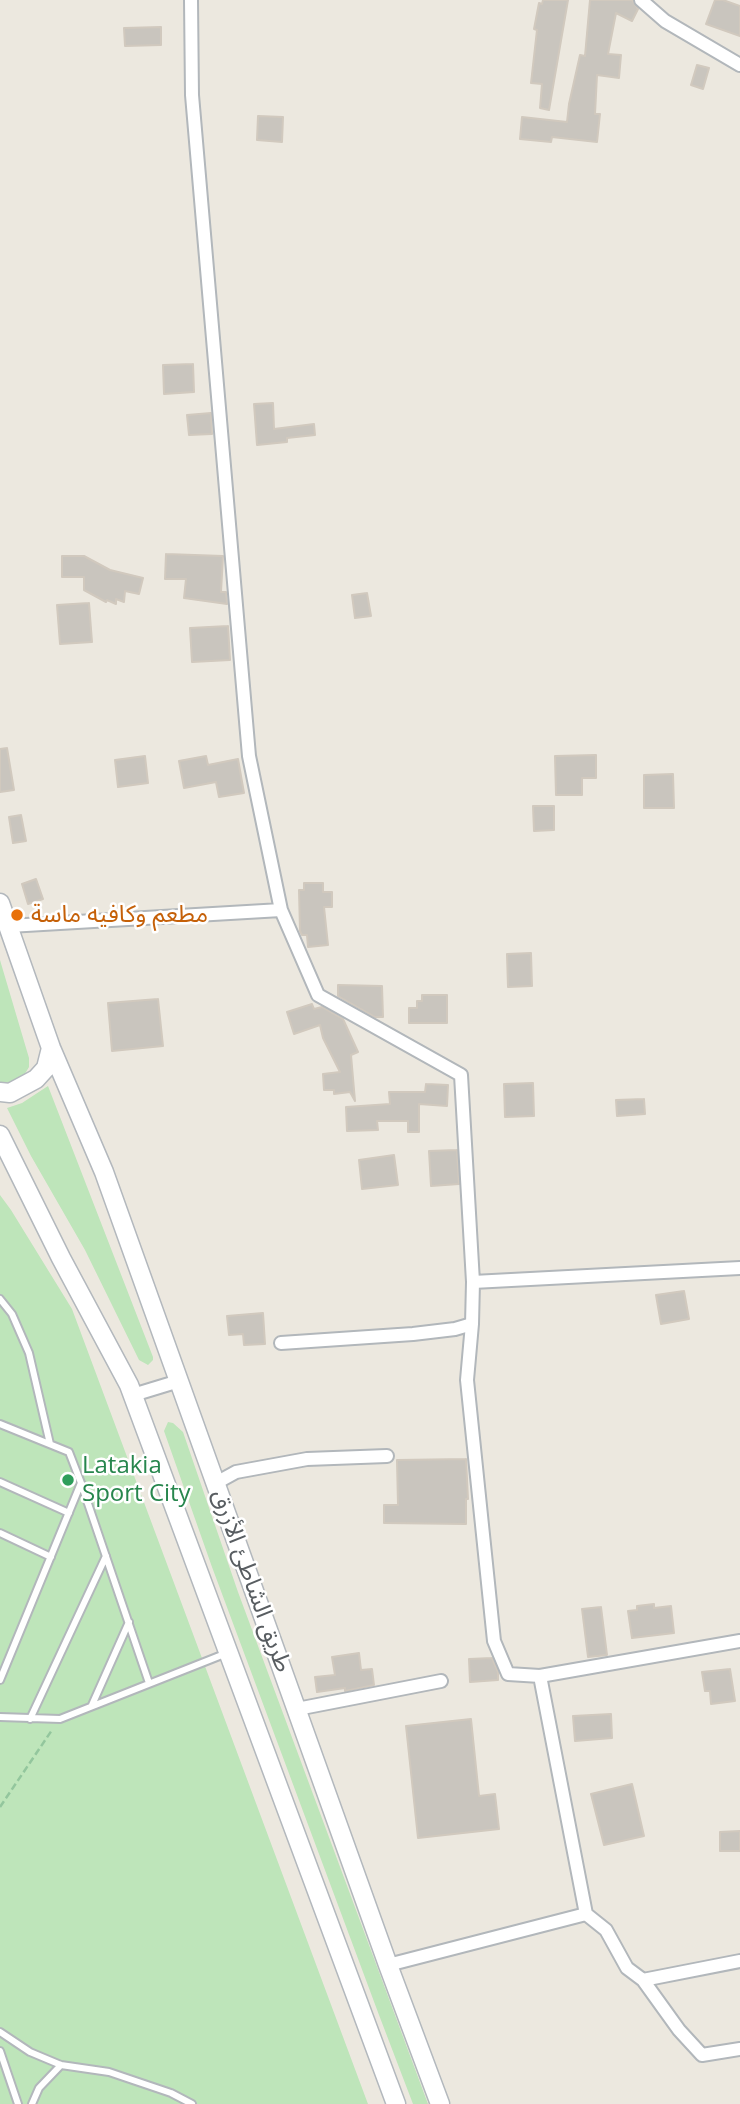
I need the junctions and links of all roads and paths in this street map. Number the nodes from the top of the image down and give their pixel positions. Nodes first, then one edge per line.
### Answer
1 (191, 0) edge
2 (641, 0) edge
3 (740, 65) edge
4 (0, 903) edge
5 (281, 910) junction
6 (9, 926) junction
7 (51, 1048) junction
8 (0, 1093) edge
9 (0, 1135) edge
10 (0, 1150) edge
11 (19, 1171) junction
12 (740, 1269) edge
13 (473, 1282) junction
14 (0, 1299) edge
15 (472, 1324) junction
16 (281, 1343) dead end
17 (179, 1381) junction
18 (133, 1395) junction
19 (0, 1424) edge
20 (50, 1444) junction
21 (387, 1456) dead end
22 (0, 1482) edge
23 (81, 1483) junction
24 (216, 1483) junction
25 (69, 1513) junction
26 (0, 1533) edge
27 (51, 1556) junction
28 (106, 1556) junction
29 (129, 1622) junction
30 (740, 1641) edge
31 (229, 1652) junction
32 (540, 1676) junction
33 (0, 1680) edge
34 (441, 1681) dead end
35 (149, 1683) junction
36 (92, 1706) junction
37 (297, 1709) junction
38 (0, 1717) edge
39 (30, 1719) junction
40 (60, 1719) junction
41 (0, 1807) edge
42 (586, 1914) junction
43 (740, 1961) edge
44 (388, 1965) junction
45 (643, 1980) junction
46 (0, 2032) edge
47 (740, 2049) edge
48 (0, 2051) edge
49 (61, 2065) junction
50 (18, 2104) edge
51 (33, 2104) edge
52 (192, 2104) edge
53 (396, 2104) edge
54 (440, 2104) edge

1 - 5 street
2 - 3 street
4 - 6 main road, طريق الشاطئ الأزرق
5 - 6 street
5 - 13 street
6 - 7 main road, طريق الشاطئ الأزرق
7 - 8 main road
7 - 17 main road, طريق الشاطئ الأزرق
9 - 11 main road, طريق الشاطئ الأزرق
10 - 11 main road
11 - 18 main road, طريق الشاطئ الأزرق
12 - 13 street
13 - 15 street
14 - 20 lane
15 - 16 street
15 - 32 street
17 - 18 street
17 - 24 main road, طريق الشاطئ الأزرق
18 - 31 main road, طريق الشاطئ الأزرق
19 - 20 lane
20 - 23 lane
21 - 24 street
22 - 25 lane
23 - 25 lane
23 - 28 lane
24 - 37 main road, طريق الشاطئ الأزرق
25 - 27 lane
26 - 27 lane
27 - 33 lane
28 - 29 lane
28 - 39 lane
29 - 35 lane
29 - 36 lane
30 - 32 street
31 - 35 lane
31 - 53 main road, طريق الشاطئ الأزرق
32 - 42 street
34 - 37 street
35 - 36 lane
36 - 40 lane
37 - 44 main road, طريق الشاطئ الأزرق
38 - 39 lane
39 - 40 lane
40 - 41 path
42 - 44 street
42 - 45 street
43 - 45 street
44 - 54 main road, طريق الشاطئ الأزرق
45 - 47 street
46 - 49 lane
48 - 50 lane
49 - 51 lane
49 - 52 lane

